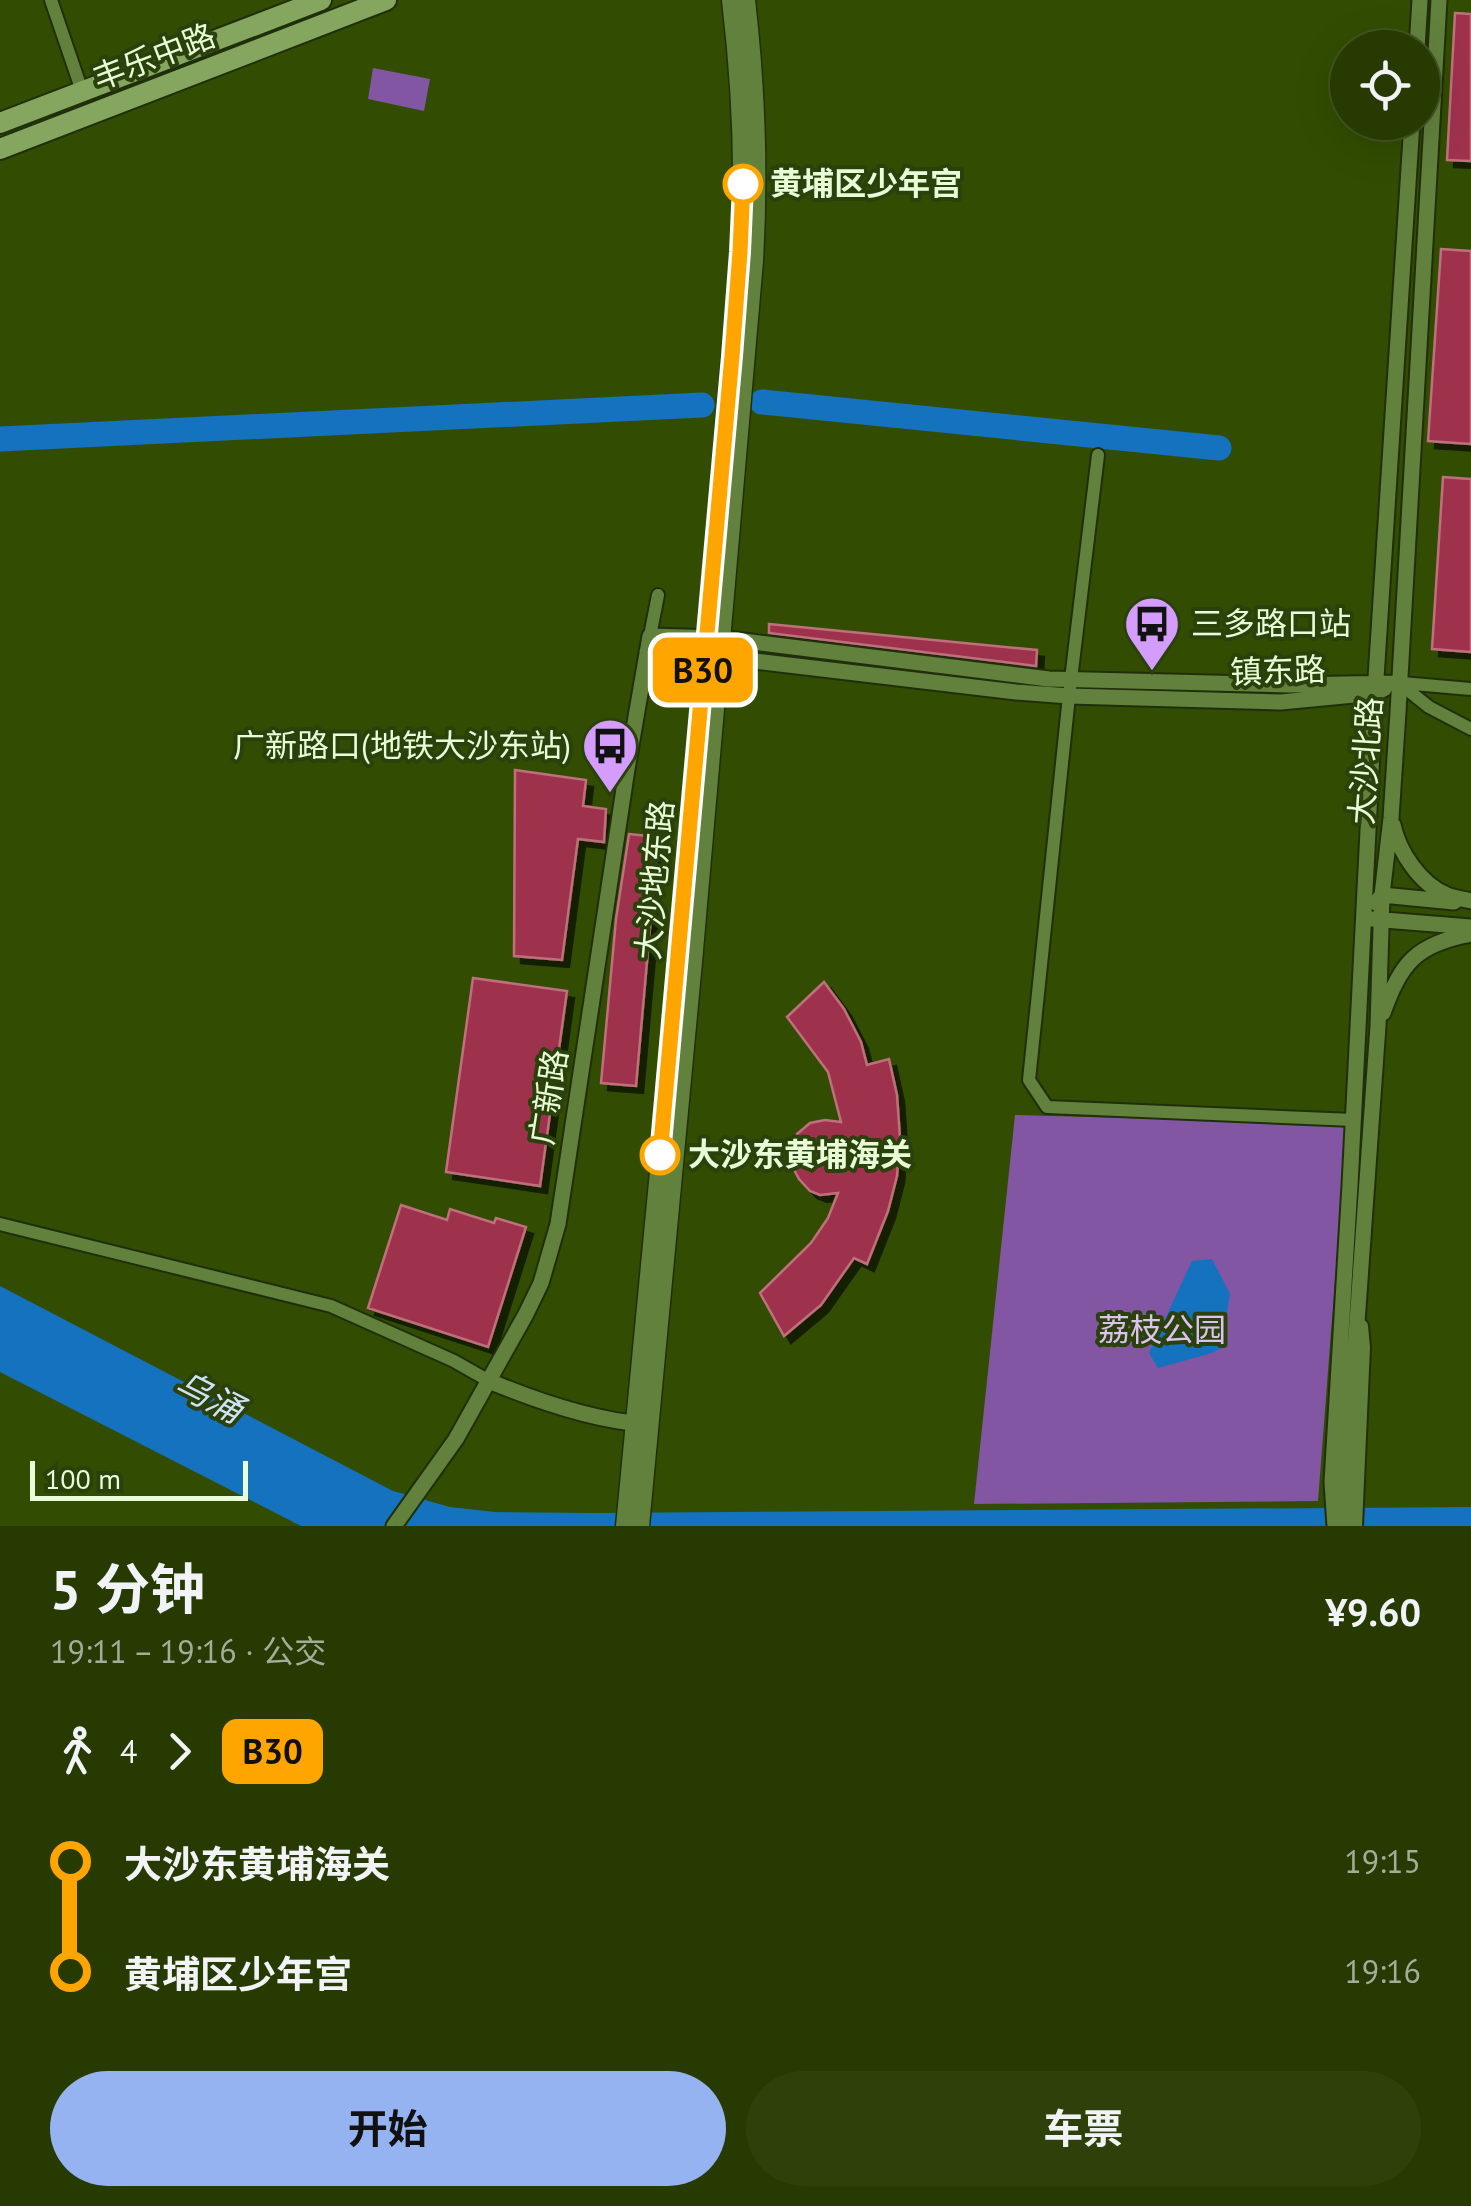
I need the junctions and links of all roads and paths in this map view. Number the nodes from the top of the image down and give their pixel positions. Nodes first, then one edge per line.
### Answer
1 (51, 0) edge
2 (321, 0) edge
3 (386, 0) edge
4 (732, 0) edge
5 (746, 0) edge
6 (1420, 0) edge
7 (1439, 0) edge
8 (1418, 30) edge
9 (82, 91) junction
10 (0, 123) edge
11 (1411, 140) edge
12 (0, 149) edge
13 (1098, 455) dead end
14 (658, 595) dead end
15 (649, 644) junction
16 (712, 646) junction
17 (1399, 683) junction
18 (1070, 688) junction
19 (1375, 688) junction
20 (1471, 689) edge
21 (1471, 729) edge
22 (1391, 818) junction
23 (1382, 895) junction
24 (1471, 902) edge
25 (1364, 917) junction
26 (1381, 921) junction
27 (1471, 930) edge
28 (1378, 1026) junction
29 (1353, 1120) junction
30 (0, 1224) edge
31 (489, 1381) junction
32 (642, 1424) junction
33 (1352, 1498) junction
34 (632, 1522) edge
35 (394, 1526) edge
36 (1335, 1526) edge
37 (1346, 1526) edge
38 (1356, 1526) edge

1 - 9 street
2 - 9 main road, 丰乐中路
3 - 12 main road, 丰乐中路
4 - 16 main road, 大沙地东路
5 - 16 main road, 大沙地东路
6 - 8 street
7 - 17 street, 大沙北路
9 - 10 main road, 丰乐中路
11 - 19 street, 大沙北路
13 - 18 street
14 - 15 street
15 - 16 street, 镇东路
15 - 31 street, 广新路
16 - 18 street, 镇东路
16 - 32 main road, 大沙地东路
17 - 19 street, 镇东路
17 - 20 street
17 - 21 street
17 - 22 street, 大沙北路
18 - 19 street, 镇东路
18 - 29 street
19 - 25 street, 大沙北路
22 - 23 street, 大沙北路
22 - 24 street
23 - 24 street
23 - 25 street
23 - 26 street, 大沙北路
25 - 26 street
25 - 29 street, 大沙北路
26 - 27 street
26 - 28 street, 大沙北路
27 - 28 street
28 - 33 street, 大沙北路
29 - 36 street, 大沙北路
30 - 31 street
31 - 32 street
31 - 35 street, 广新路
32 - 34 main road, 大沙地东路
33 - 37 street, 大沙北路
33 - 38 street

